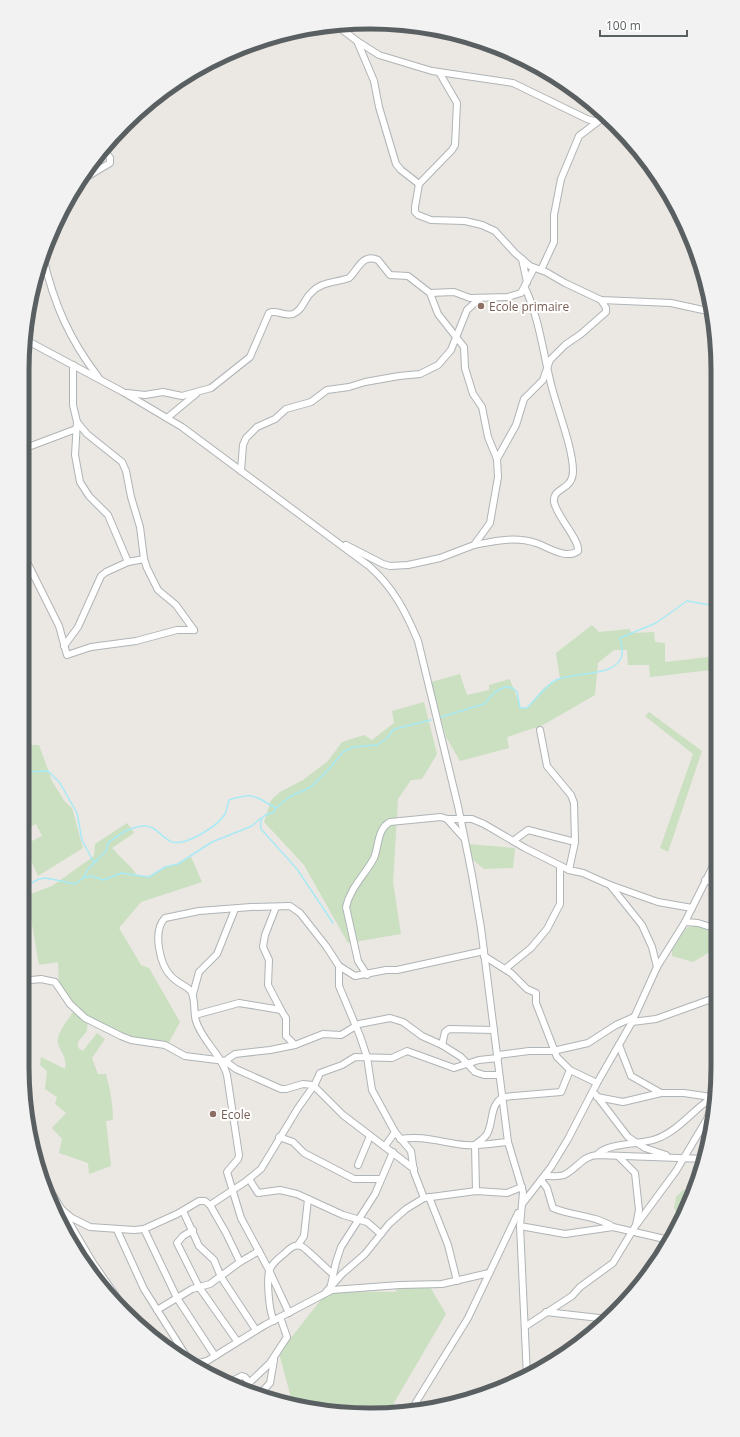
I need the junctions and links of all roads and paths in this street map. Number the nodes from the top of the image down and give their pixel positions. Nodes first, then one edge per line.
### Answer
1 (343, 30) edge
2 (357, 41) junction
3 (439, 72) junction
4 (600, 120) joint
5 (107, 153) edge
6 (90, 175) edge
7 (419, 184) junction
8 (522, 259) junction
9 (45, 267) edge
10 (538, 269) junction
11 (526, 285) junction
12 (430, 293) junction
13 (480, 298) junction
14 (601, 300) junction
15 (705, 311) edge
16 (455, 338) junction
17 (30, 342) edge
18 (73, 365) junction
19 (547, 369) junction
20 (101, 380) junction
21 (123, 392) junction
22 (198, 392) junction
23 (168, 418) junction
24 (76, 425) junction
25 (29, 446) edge
26 (497, 459) junction
27 (241, 471) junction
28 (333, 538) junction
29 (474, 545) junction
30 (144, 559) junction
31 (128, 562) junction
32 (29, 568) edge
33 (64, 646) junction
34 (540, 730) dead end
35 (447, 819) junction
36 (461, 820) junction
37 (464, 838) junction
38 (513, 841) junction
39 (575, 842) junction
40 (560, 866) junction
41 (711, 869) edge
42 (569, 870) junction
43 (705, 880) junction
44 (711, 882) edge
45 (610, 885) junction
46 (276, 907) junction
47 (692, 908) junction
48 (235, 909) junction
49 (685, 922) junction
50 (711, 926) edge
51 (484, 953) junction
52 (339, 966) junction
53 (657, 967) junction
54 (505, 969) junction
55 (367, 974) junction
56 (29, 980) edge
57 (193, 994) junction
58 (711, 999) edge
59 (281, 1010) junction
60 (195, 1015) junction
61 (633, 1020) junction
62 (356, 1026) junction
63 (494, 1030) junction
64 (295, 1045) junction
65 (442, 1045) junction
66 (619, 1045) junction
67 (553, 1051) junction
68 (367, 1057) junction
69 (498, 1057) junction
70 (223, 1061) junction
71 (467, 1063) junction
72 (570, 1070) junction
73 (500, 1074) junction
74 (597, 1083) junction
75 (313, 1085) junction
76 (661, 1093) junction
77 (595, 1094) junction
78 (709, 1096) edge
79 (503, 1097) junction
80 (709, 1101) edge
81 (707, 1120) edge
82 (395, 1132) junction
83 (370, 1136) junction
84 (280, 1138) junction
85 (400, 1139) junction
86 (508, 1142) junction
87 (635, 1143) junction
88 (475, 1145) junction
89 (385, 1146) junction
90 (393, 1152) junction
91 (597, 1155) junction
92 (618, 1156) junction
93 (684, 1157) junction
94 (673, 1158) junction
95 (698, 1158) edge
96 (358, 1165) dead end
97 (414, 1169) junction
98 (543, 1178) junction
99 (249, 1179) junction
100 (380, 1179) junction
101 (522, 1187) junction
102 (231, 1190) junction
103 (476, 1191) junction
104 (426, 1198) junction
105 (308, 1199) junction
106 (210, 1205) junction
107 (59, 1207) edge
108 (520, 1208) junction
109 (60, 1209) edge
110 (183, 1211) junction
111 (359, 1220) junction
112 (636, 1225) junction
113 (520, 1226) junction
114 (613, 1227) junction
115 (144, 1229) junction
116 (117, 1230) junction
117 (193, 1230) junction
118 (632, 1233) junction
119 (381, 1234) junction
120 (664, 1239) edge
121 (298, 1245) junction
122 (259, 1251) junction
123 (240, 1262) junction
124 (269, 1270) junction
125 (489, 1273) junction
126 (333, 1274) junction
127 (221, 1276) junction
128 (457, 1281) junction
129 (331, 1286) junction
130 (199, 1287) junction
131 (110, 1288) edge
132 (326, 1292) junction
133 (177, 1298) junction
134 (157, 1310) junction
135 (546, 1312) junction
136 (289, 1313) junction
137 (280, 1317) junction
138 (600, 1319) edge
139 (274, 1320) junction
140 (526, 1326) junction
141 (256, 1330) junction
142 (237, 1341) junction
143 (184, 1353) edge
144 (276, 1353) junction
145 (215, 1356) junction
146 (201, 1363) edge
147 (527, 1370) edge
148 (235, 1380) edge
149 (247, 1385) edge
150 (263, 1391) edge
151 (414, 1405) edge

1 - 2 street
2 - 3 street
2 - 7 street
3 - 4 street
3 - 7 street
4 - 10 street
5 - 6 street
7 - 8 street
8 - 10 street
8 - 11 street
9 - 20 street
10 - 11 street
10 - 14 street
11 - 13 street
11 - 19 street
12 - 13 street
12 - 16 street
12 - 22 street
13 - 16 street
14 - 15 street
14 - 19 street
16 - 26 street
16 - 27 street
17 - 18 street
18 - 20 street
18 - 24 street
19 - 26 street
19 - 29 street
20 - 21 street
21 - 22 street
21 - 23 street
22 - 23 street
23 - 27 street
24 - 25 street
24 - 30 street
24 - 31 street
26 - 29 street
27 - 28 street
28 - 29 street
28 - 36 street
30 - 31 street
30 - 33 street
31 - 33 street
32 - 33 street
34 - 39 street
35 - 36 street
35 - 37 street
35 - 55 street
36 - 37 street
36 - 38 street
37 - 51 street
38 - 39 street
38 - 40 street
39 - 42 street
40 - 42 street
40 - 54 street
41 - 43 street
42 - 45 street
43 - 44 street
43 - 47 street
45 - 47 street
45 - 53 street
46 - 48 street
46 - 52 street
46 - 59 street
47 - 49 street
48 - 57 street
48 - 57 street
49 - 50 street
49 - 53 street
51 - 54 street
51 - 55 street
51 - 63 street
52 - 55 street
52 - 62 street
53 - 61 street
54 - 67 street
56 - 70 street
57 - 60 street
58 - 61 street
59 - 60 street
59 - 64 street
60 - 70 street
61 - 66 street
61 - 67 street
62 - 64 street
62 - 65 street
62 - 68 street
63 - 65 street
63 - 69 street
64 - 70 street
65 - 71 street
66 - 74 street
66 - 76 street
67 - 69 street
67 - 72 street
68 - 71 street
68 - 75 street
68 - 82 street
69 - 71 street
69 - 73 street
70 - 75 street
70 - 102 street
71 - 73 street
72 - 74 street
72 - 79 street
73 - 79 street
74 - 77 street
75 - 83 street
75 - 84 street
76 - 77 street
76 - 78 street
77 - 87 street
77 - 98 street
79 - 86 street
79 - 88 street
80 - 87 street
81 - 93 street
82 - 85 street
82 - 89 street
83 - 89 street
83 - 96 street
84 - 99 street
84 - 100 street
85 - 88 street
85 - 97 street
86 - 88 street
86 - 101 street
87 - 91 street
87 - 94 street
88 - 103 street
89 - 90 street
90 - 97 street
90 - 100 street
91 - 92 street
91 - 98 street
92 - 94 street
92 - 112 street
93 - 94 street
93 - 95 street
93 - 112 street
97 - 104 street
98 - 108 street
98 - 114 street
99 - 102 street
99 - 105 street
100 - 111 street
101 - 103 street
101 - 108 street
102 - 106 street
102 - 122 street
103 - 104 street
104 - 119 street
104 - 128 street
105 - 111 street
105 - 121 street
106 - 110 street
106 - 123 street
107 - 116 street
108 - 113 street
108 - 125 street
109 - 131 street
110 - 115 street
110 - 117 street
111 - 119 street
111 - 126 street
112 - 118 street
113 - 114 street
113 - 140 street
114 - 118 street
115 - 116 street
115 - 133 street
116 - 134 street
117 - 127 street
117 - 130 street
118 - 120 street
118 - 135 street
119 - 129 street
121 - 124 street
121 - 126 street
122 - 123 street
122 - 124 street
123 - 127 street
124 - 136 street
124 - 139 street
125 - 128 street
125 - 151 street
126 - 129 street
127 - 130 street
127 - 141 street
128 - 132 street
129 - 132 street
130 - 133 street
130 - 142 street
132 - 136 street
133 - 134 street
133 - 145 street
134 - 143 street
135 - 138 street
135 - 140 street
136 - 137 street
137 - 139 street
137 - 144 street
139 - 141 street
140 - 147 street
141 - 142 street
142 - 145 street
144 - 149 street
144 - 150 street
145 - 146 street
148 - 149 street

